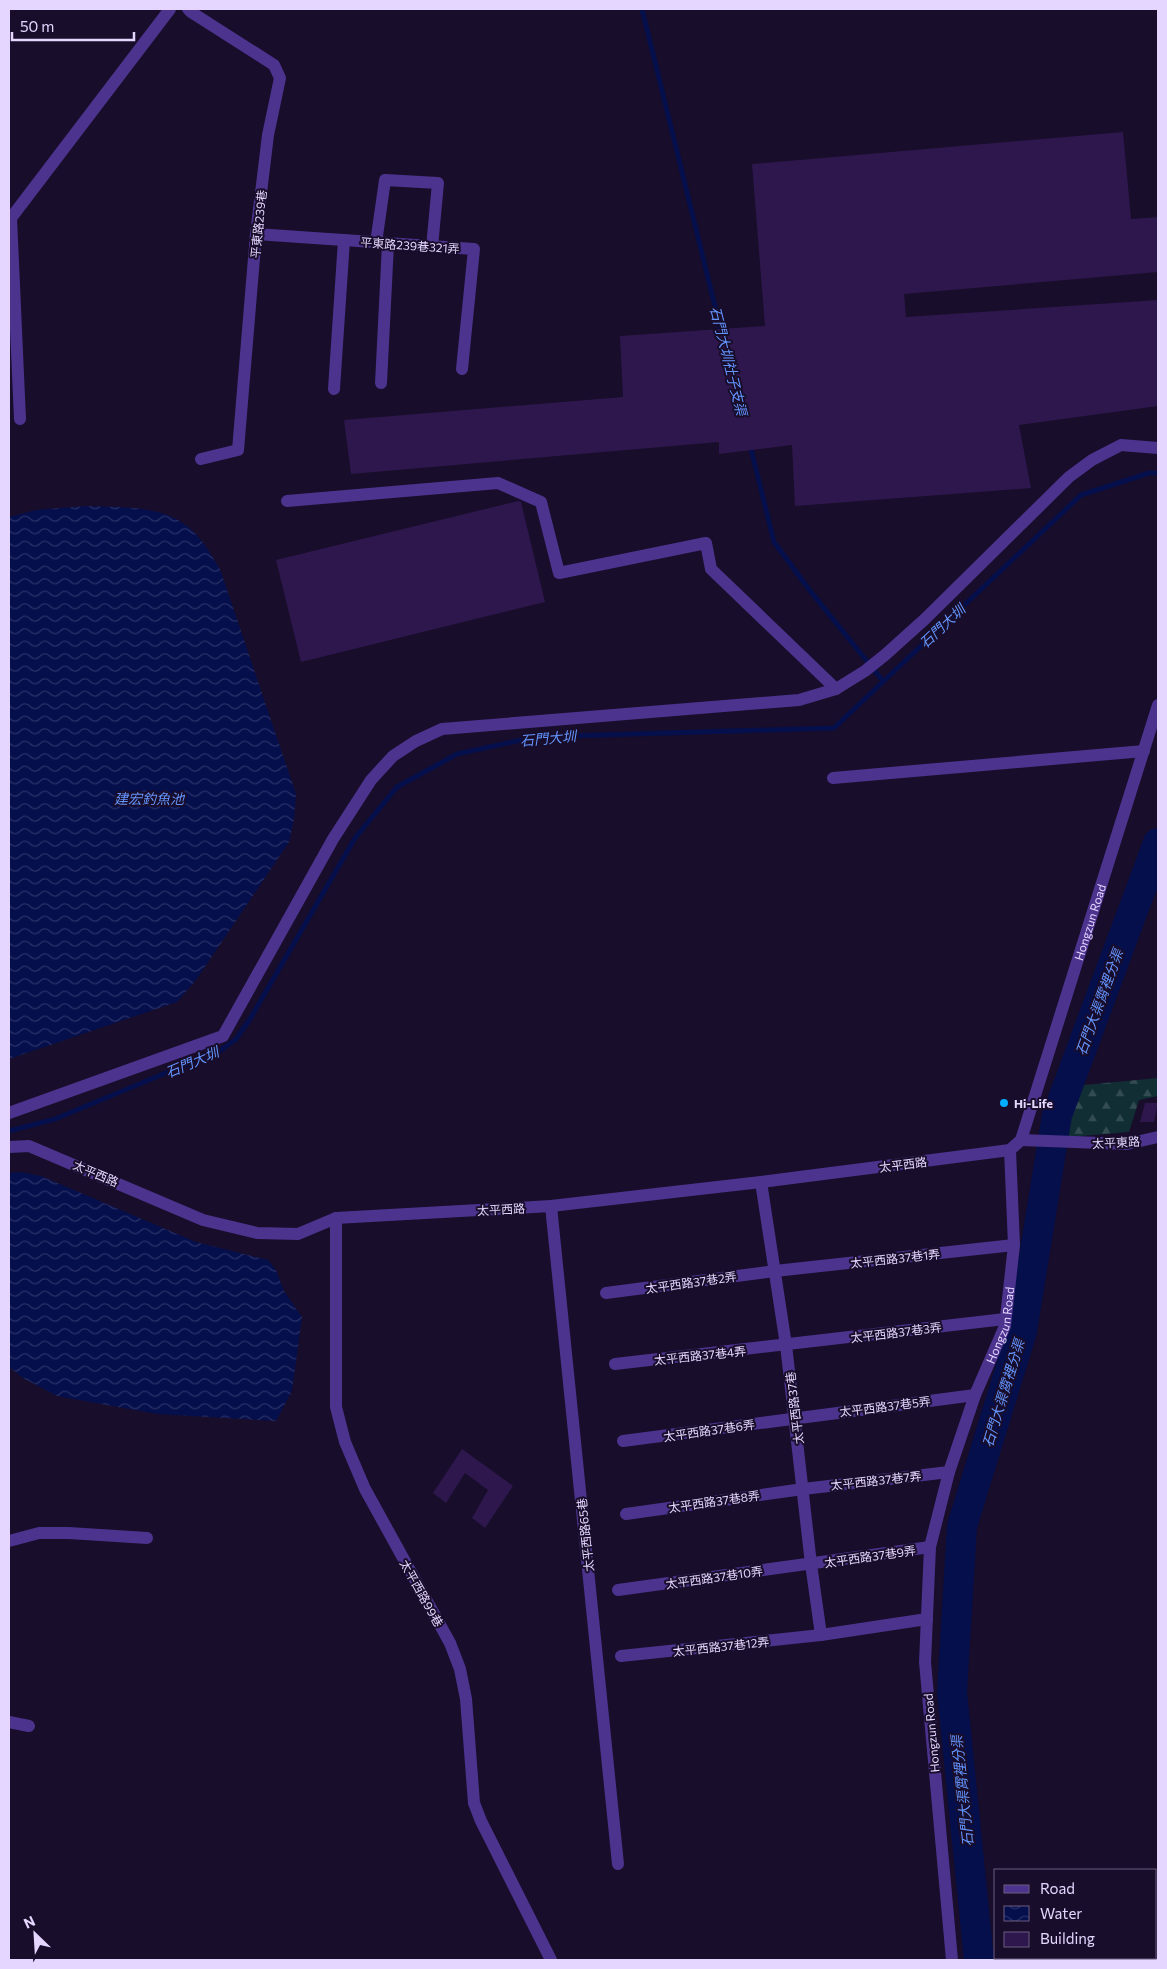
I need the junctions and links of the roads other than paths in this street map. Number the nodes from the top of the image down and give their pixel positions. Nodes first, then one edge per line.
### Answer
1 (170, 9) edge
2 (188, 9) edge
3 (256, 234) junction
4 (344, 240) junction
5 (382, 243) junction
6 (432, 247) junction
7 (462, 369) dead end
8 (381, 383) dead end
9 (334, 389) dead end
10 (20, 419) dead end
11 (1158, 448) edge
12 (201, 460) dead end
13 (286, 501) dead end
14 (836, 689) junction
15 (1158, 705) edge
16 (1144, 751) junction
17 (833, 778) dead end
18 (9, 1114) edge
19 (1158, 1138) edge
20 (1021, 1140) junction
21 (9, 1147) edge
22 (1010, 1150) junction
23 (761, 1182) junction
24 (551, 1206) junction
25 (336, 1218) junction
26 (1014, 1245) junction
27 (775, 1271) junction
28 (606, 1293) dead end
29 (1005, 1319) junction
30 (786, 1345) junction
31 (615, 1364) dead end
32 (975, 1394) junction
33 (795, 1418) junction
34 (623, 1441) dead end
35 (949, 1472) junction
36 (803, 1489) junction
37 (626, 1514) dead end
38 (147, 1538) dead end
39 (9, 1541) edge
40 (930, 1547) junction
41 (811, 1564) junction
42 (618, 1590) dead end
43 (927, 1619) junction
44 (821, 1635) junction
45 (621, 1656) dead end
46 (9, 1722) edge
47 (29, 1726) dead end
48 (618, 1864) dead end
49 (551, 1960) edge
50 (952, 1960) edge

1 - 10 street
2 - 3 street, 平東路239巷
3 - 4 street, 平東路239巷321弄
3 - 12 street, 平東路239巷
4 - 5 street, 平東路239巷321弄
4 - 9 street
5 - 6 street, 平東路239巷321弄
5 - 6 street
5 - 8 street
6 - 7 street, 平東路239巷321弄
11 - 14 street
13 - 14 street
14 - 18 street
15 - 16 street, Hongzun Road
16 - 17 street
16 - 20 street, Hongzun Road
19 - 20 street, 太平東路
20 - 22 street
21 - 25 street, 太平西路
22 - 23 street, 太平西路
22 - 26 street, Hongzun Road
23 - 24 street, 太平西路
23 - 27 street, 太平西路37巷
24 - 25 street, 太平西路
24 - 48 street, 太平西路65巷
25 - 49 street, 太平西路99巷
26 - 27 street, 太平西路37巷1弄
26 - 29 street, Hongzun Road
27 - 28 street, 太平西路37巷2弄
27 - 30 street, 太平西路37巷
29 - 30 street, 太平西路37巷3弄
29 - 32 street, Hongzun Road
30 - 31 street, 太平西路37巷4弄
30 - 33 street, 太平西路37巷
32 - 33 street, 太平西路37巷5弄
32 - 35 street, Hongzun Road
33 - 34 street, 太平西路37巷6弄
33 - 36 street, 太平西路37巷
35 - 36 street, 太平西路37巷7弄
35 - 40 street, Hongzun Road
36 - 37 street, 太平西路37巷8弄
36 - 41 street, 太平西路37巷
38 - 39 street
40 - 41 street, 太平西路37巷9弄
40 - 43 street, Hongzun Road
41 - 42 street, 太平西路37巷10弄
41 - 44 street, 太平西路37巷
43 - 44 street, 太平西路37巷12弄
43 - 50 street, Hongzun Road
44 - 45 street, 太平西路37巷12弄
46 - 47 street

